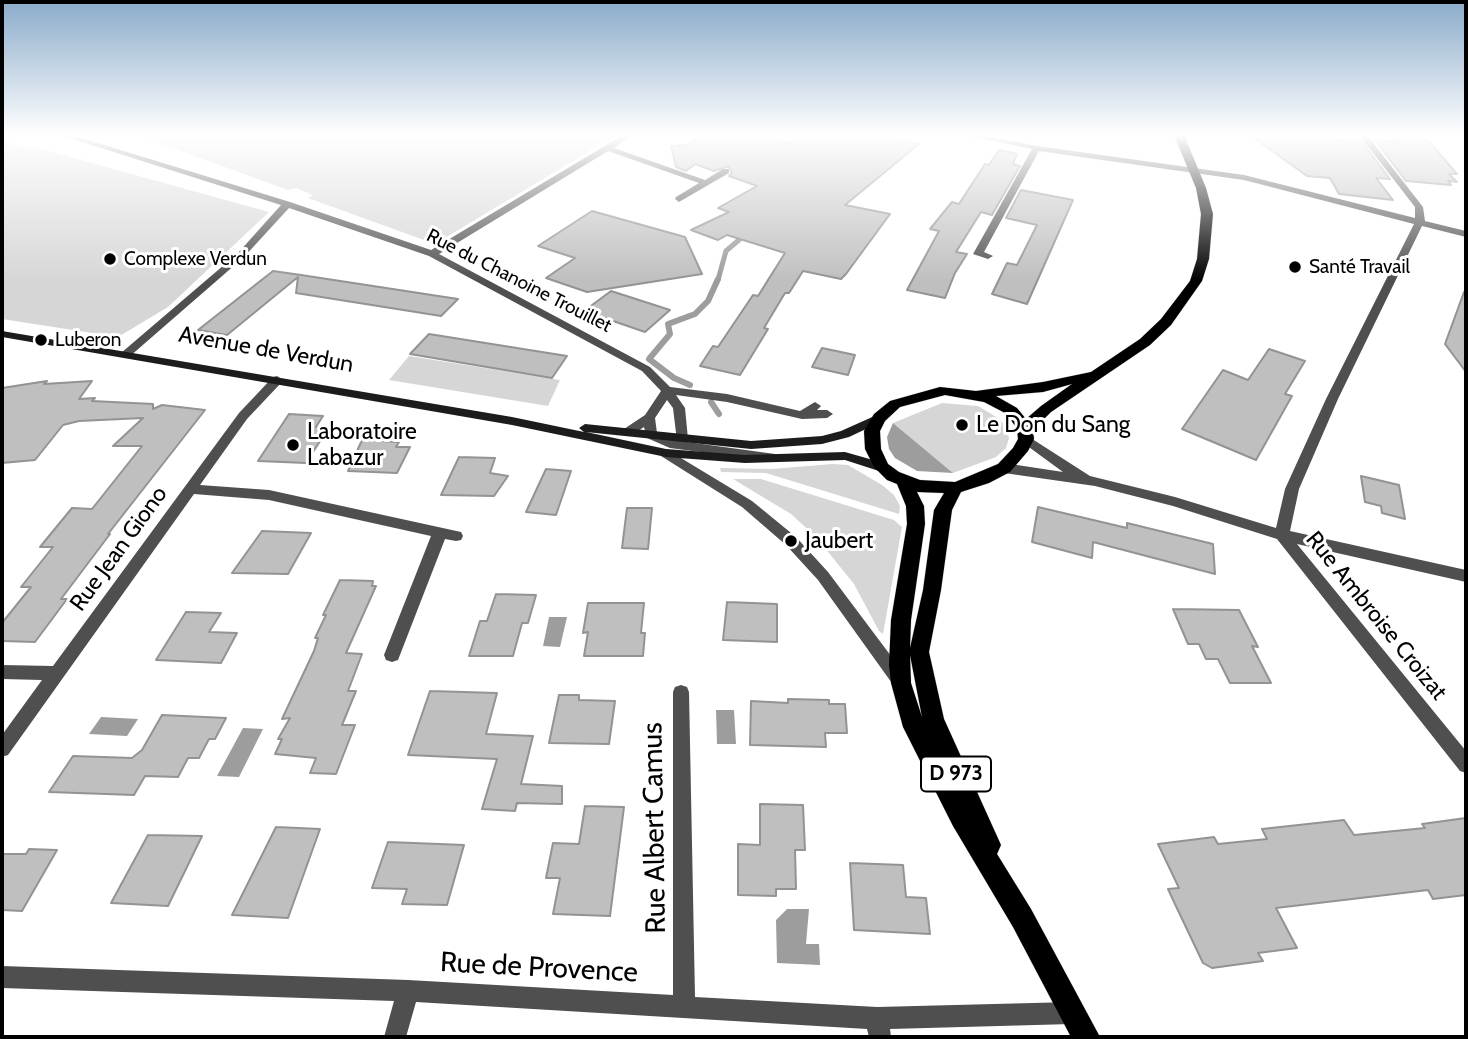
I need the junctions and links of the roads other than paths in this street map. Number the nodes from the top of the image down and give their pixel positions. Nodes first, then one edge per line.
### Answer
1 (221, 183) edge
2 (548, 183) edge
3 (706, 183) edge
4 (1017, 183) edge
5 (1199, 183) edge
6 (1266, 183) edge
7 (1401, 183) edge
8 (679, 199) dead end
9 (287, 204) junction
10 (1420, 221) junction
11 (1466, 234) edge
12 (432, 254) junction
13 (988, 256) dead end
14 (2, 334) edge
15 (125, 355) junction
16 (1095, 374) junction
17 (277, 380) junction
18 (667, 390) junction
19 (975, 394) junction
20 (814, 406) dead end
21 (827, 414) dead end
22 (803, 415) junction
23 (649, 418) junction
24 (879, 418) junction
25 (521, 423) junction
26 (628, 432) junction
27 (1026, 434) junction
28 (651, 435) junction
29 (682, 439) junction
30 (666, 453) junction
31 (782, 459) junction
32 (882, 467) junction
33 (1004, 468) junction
34 (904, 481) junction
35 (1095, 481) junction
36 (955, 488) junction
37 (192, 489) junction
38 (440, 532) junction
39 (1282, 535) junction
40 (456, 536) dead end
41 (1466, 576) edge
42 (393, 655) dead end
43 (2, 672) edge
44 (57, 673) junction
45 (901, 683) junction
46 (681, 692) dead end
47 (2, 749) edge
48 (1466, 765) edge
49 (1022, 918) junction
50 (2, 977) edge
51 (408, 991) junction
52 (684, 1006) junction
53 (1072, 1013) junction
54 (878, 1028) edge
55 (395, 1037) edge
56 (1086, 1037) edge

1 - 9 street, Rue du Chanoine Trouillet
2 - 12 street
3 - 8 street
4 - 13 street
5 - 16 main road
6 - 10 street
7 - 10 street
9 - 12 street, Rue du Chanoine Trouillet
9 - 15 street
10 - 11 street
10 - 39 street, Rue Ambroise Croizat
12 - 18 street, Rue du Chanoine Trouillet
14 - 15 main road, Avenue de Verdun
15 - 17 main road, Avenue de Verdun
16 - 19 main road
16 - 27 main road
17 - 25 main road, Avenue de Verdun
17 - 37 street, Rue Jean Giono
18 - 22 street
18 - 23 street
18 - 29 street, Rue du Chanoine Trouillet
19 - 24 main road
19 - 27 main road
20 - 22 street
21 - 22 street
23 - 26 street
23 - 28 street
24 - 29 main road, Avenue de Verdun
24 - 32 main road
25 - 26 main road, Avenue de Verdun
25 - 30 main road, Avenue de Verdun
26 - 28 main road, Avenue de Verdun
27 - 33 main road
27 - 35 street
28 - 29 main road, Avenue de Verdun
28 - 31 street
30 - 31 main road, Avenue de Verdun
30 - 45 street
31 - 32 main road, Avenue de Verdun
32 - 34 main road
33 - 35 street
33 - 36 main road
34 - 36 main road
34 - 45 main road, D 973
35 - 39 street
36 - 49 main road, D 973
37 - 38 street
37 - 44 street, Rue Jean Giono
38 - 40 street
38 - 42 street
39 - 41 street
39 - 48 street, Rue Ambroise Croizat
43 - 44 street
44 - 47 street, Rue Jean Giono
45 - 49 main road, D 973
46 - 52 street, Rue Albert Camus
49 - 53 main road, D 973
50 - 51 street, Rue de Provence
51 - 52 street, Rue de Provence
51 - 55 street
52 - 54 street, Rue de Provence
53 - 54 street, Rue de Provence
53 - 56 main road, D 973

